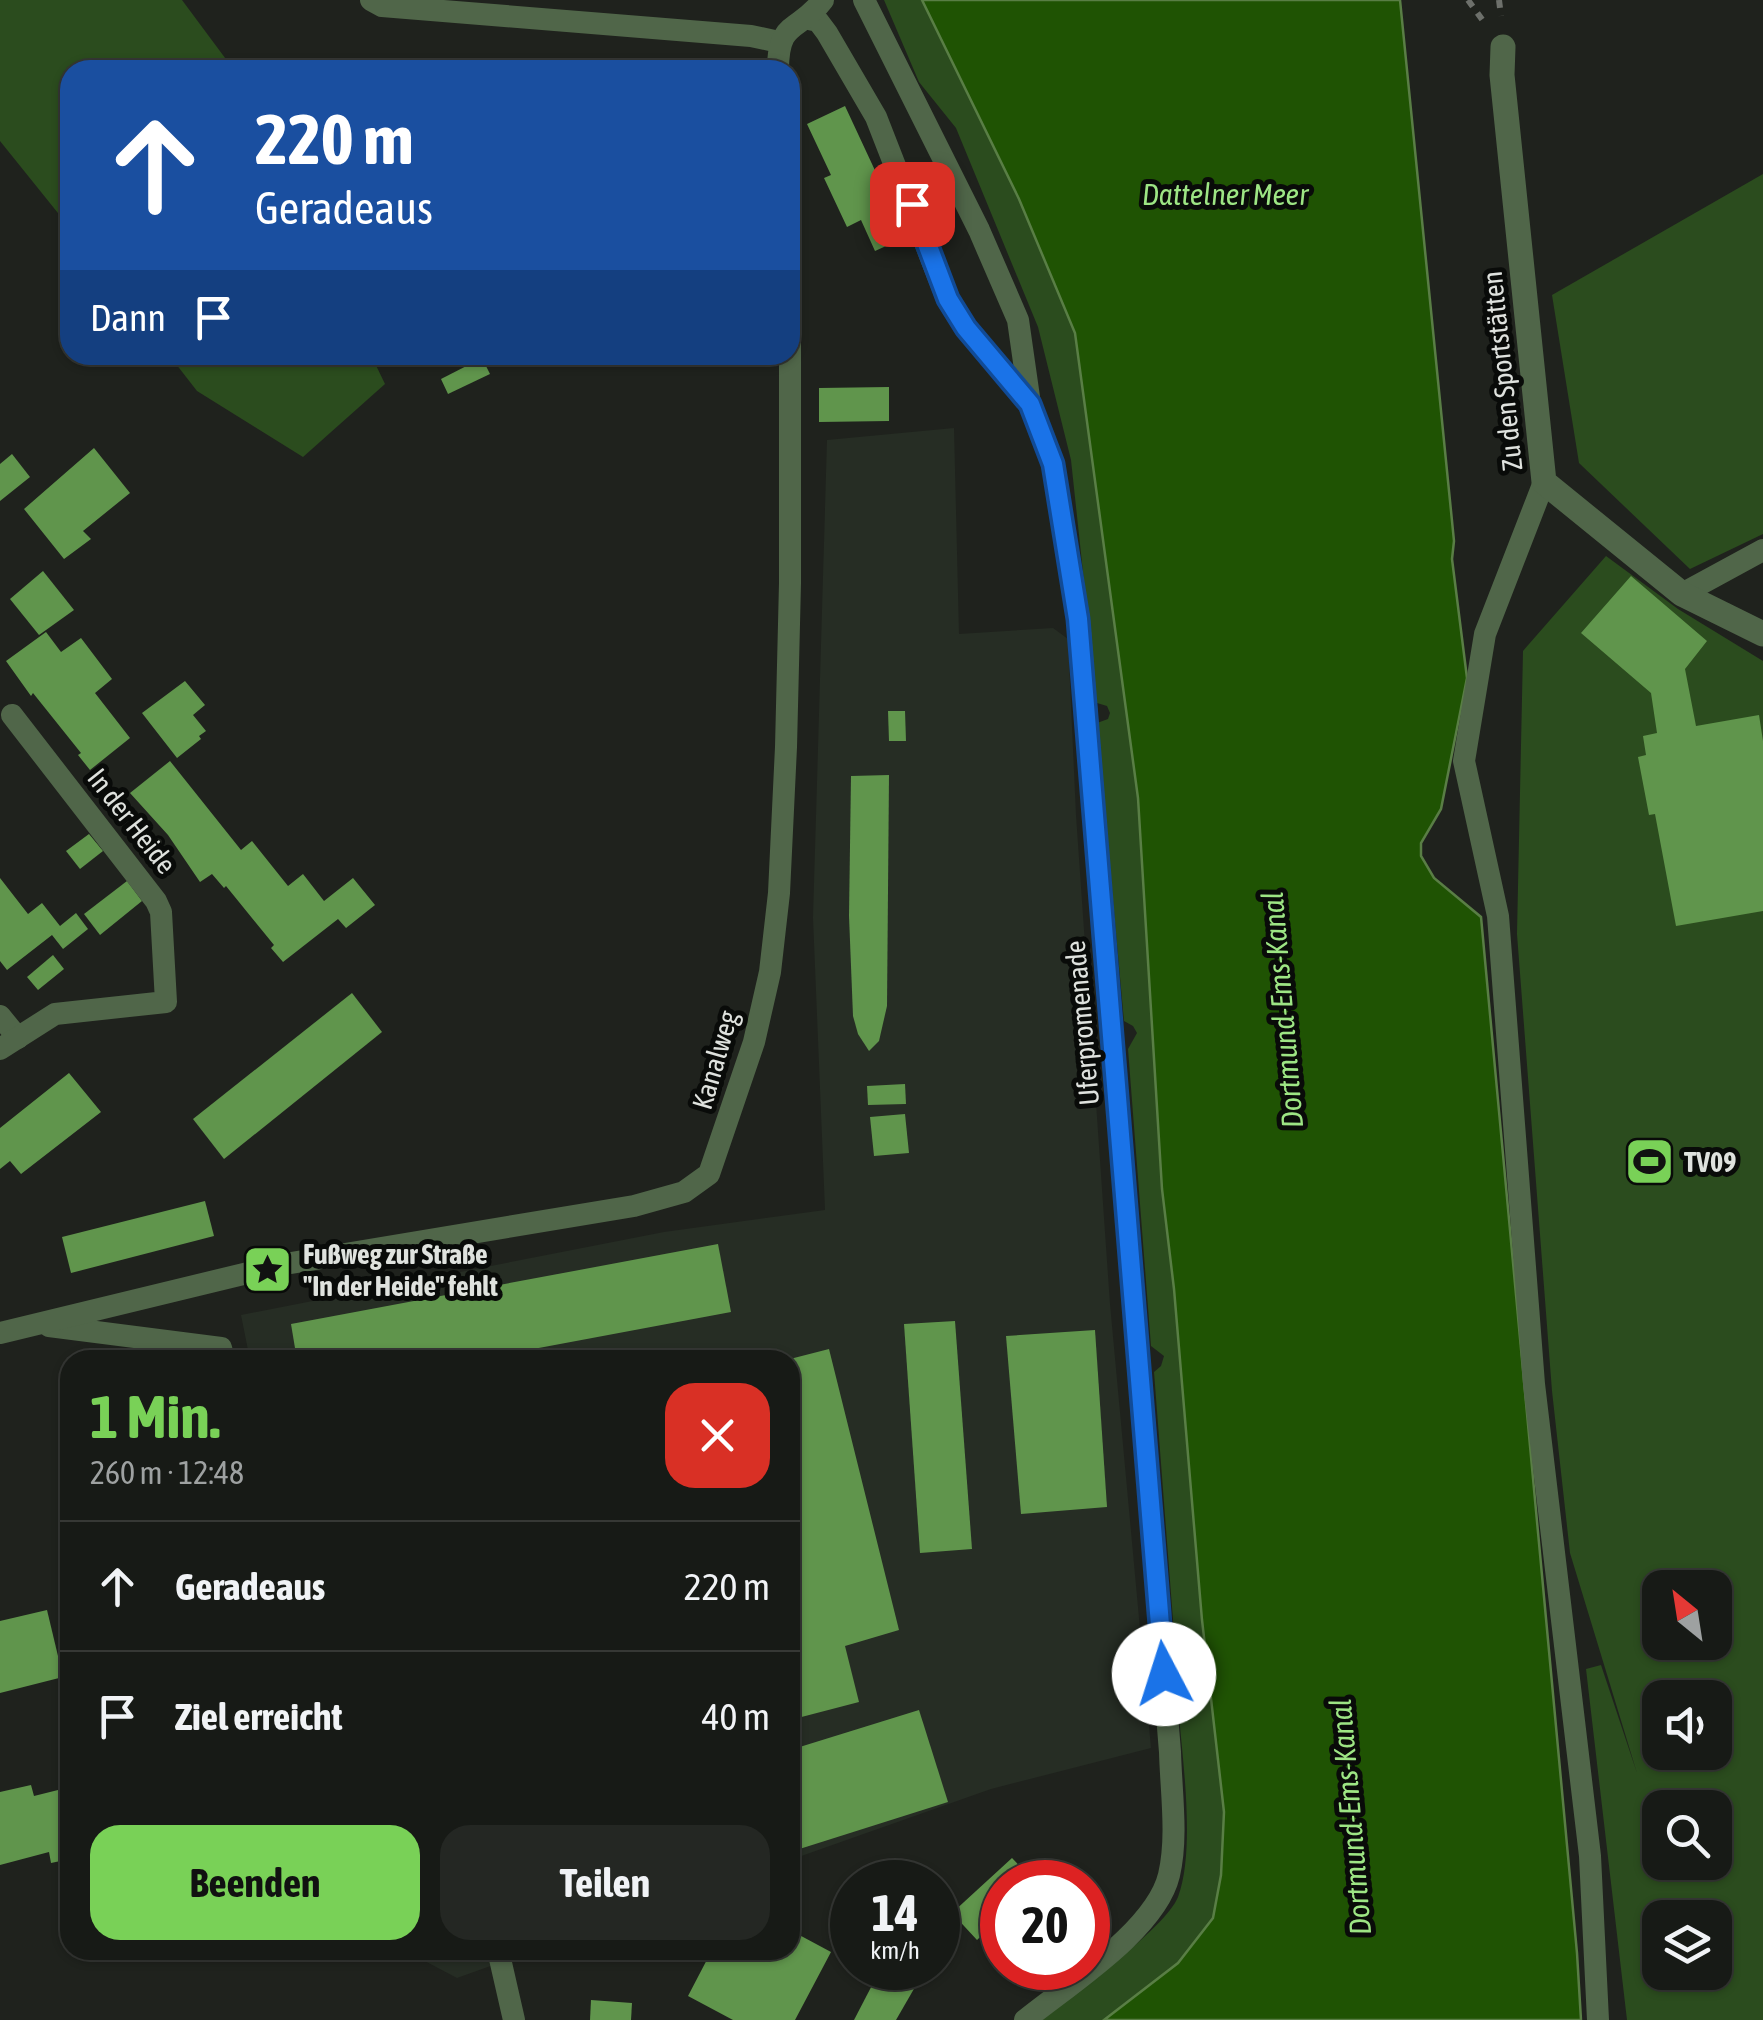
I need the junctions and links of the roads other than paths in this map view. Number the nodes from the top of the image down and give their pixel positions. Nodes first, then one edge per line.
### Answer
1 (371, 0) edge
2 (864, 0) edge
3 (816, 9) edge
4 (779, 42) junction
5 (1503, 47) dead end
6 (778, 60) edge
7 (790, 365) edge
8 (1030, 404) junction
9 (1544, 482) junction
10 (1763, 550) edge
11 (1682, 594) junction
12 (1763, 634) edge
13 (12, 715) dead end
14 (0, 1016) edge
15 (9, 1044) edge
16 (35, 1324) junction
17 (0, 1333) edge
18 (222, 1350) edge
19 (500, 1960) edge
20 (514, 2020) edge
21 (1025, 2020) edge
22 (1598, 2020) edge

1 - 4 lane
2 - 8 lane, Uferpromenade
3 - 4 lane
3 - 8 lane
4 - 6 lane
5 - 9 street, Zu den Sportstätten
7 - 16 lane, Kanalweg
8 - 21 lane, Uferpromenade
9 - 11 street, Zu den Sportstätten
9 - 22 lane
10 - 11 lane
11 - 12 street, Zu den Sportstätten
13 - 15 lane, In der Heide
14 - 15 lane, In der Heide
16 - 17 lane, Kanalweg
16 - 18 lane, Kanalweg
19 - 20 lane

